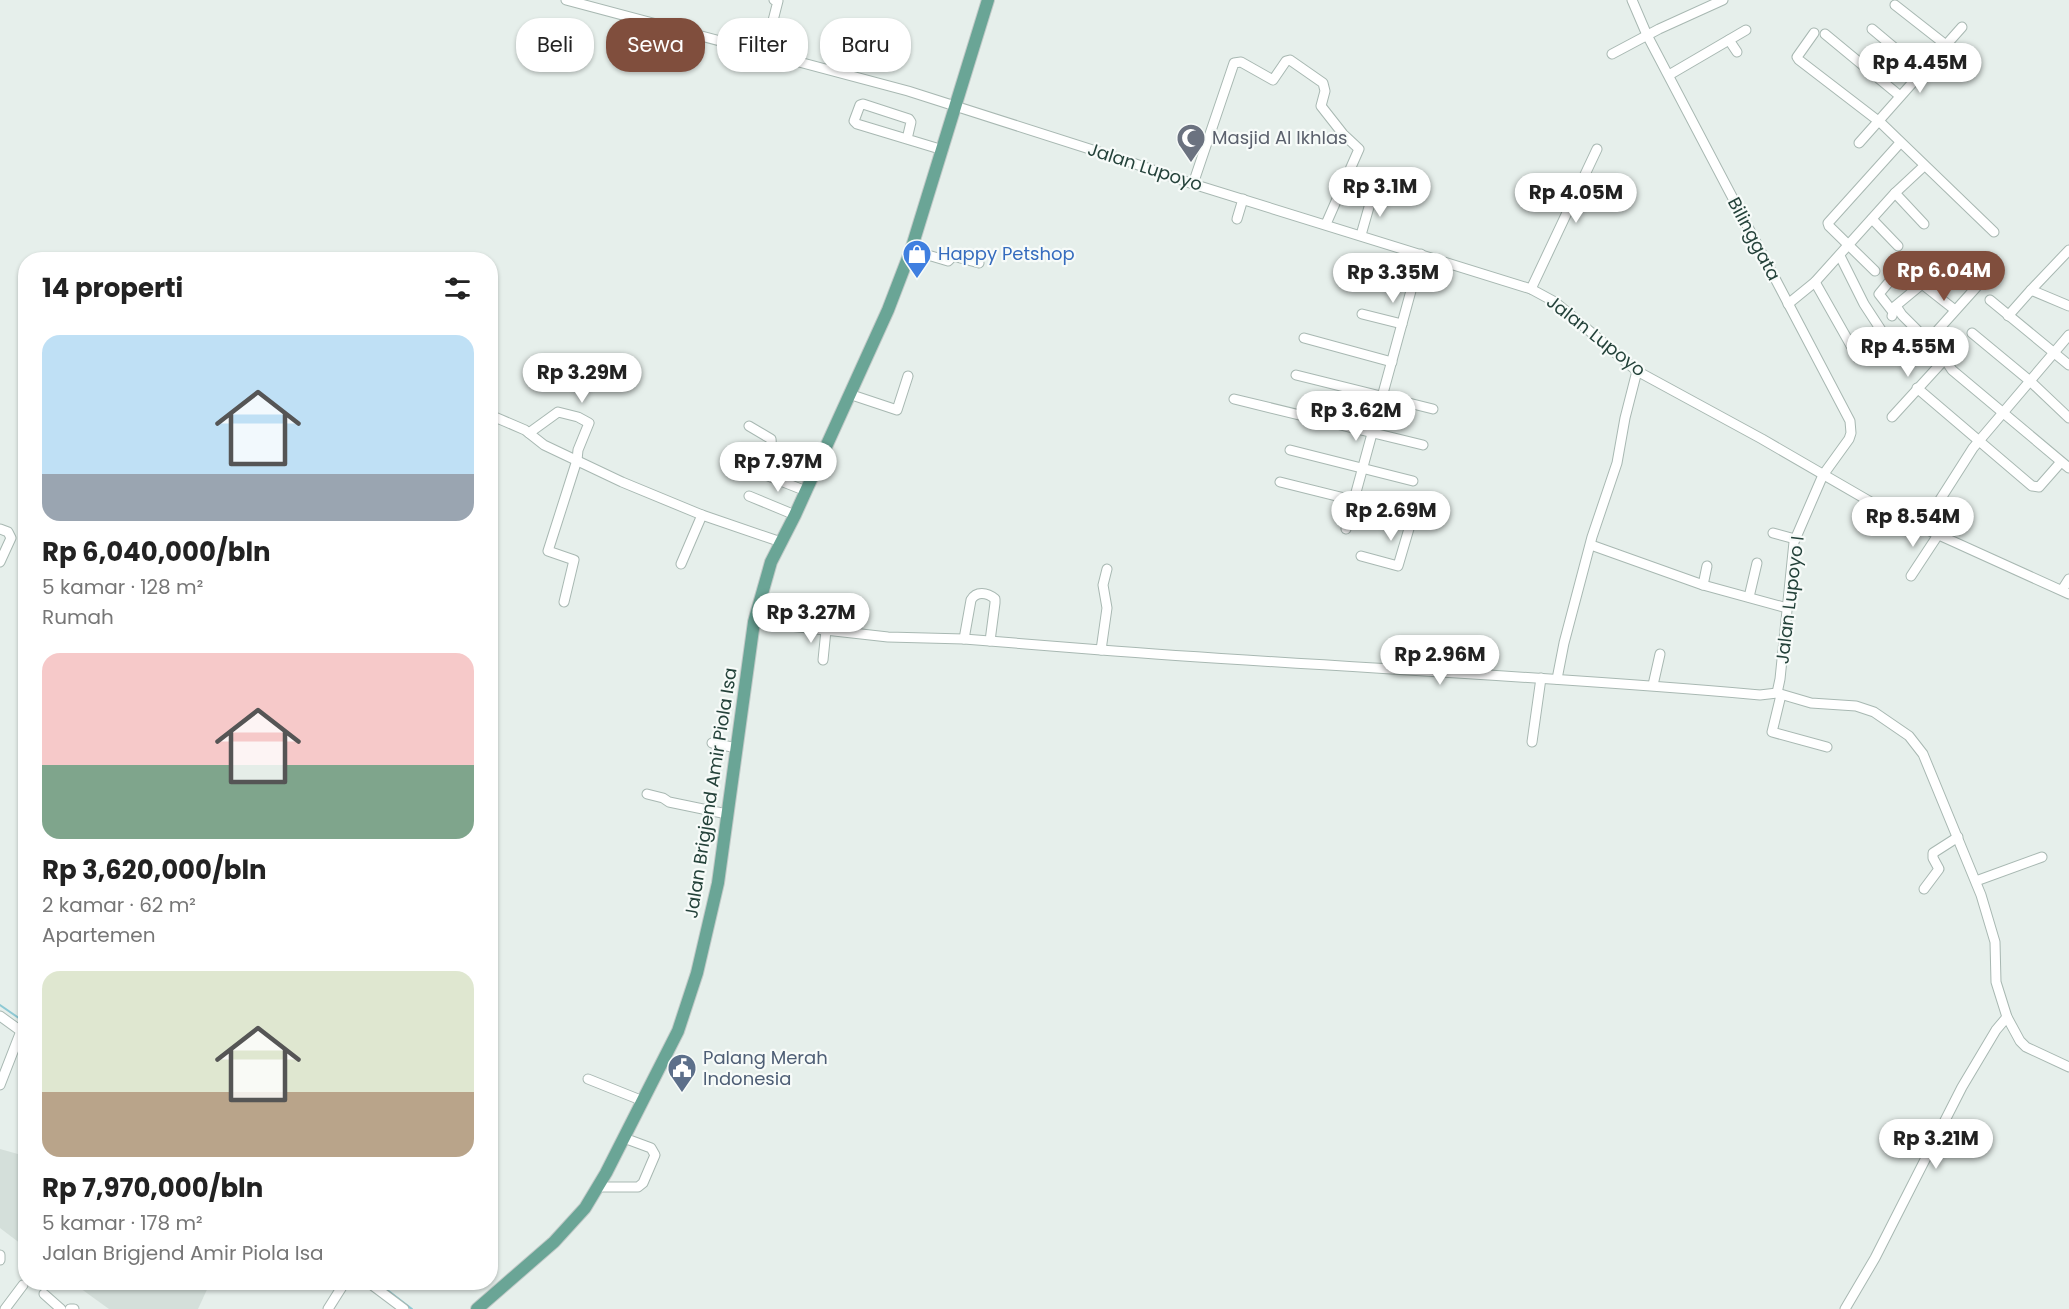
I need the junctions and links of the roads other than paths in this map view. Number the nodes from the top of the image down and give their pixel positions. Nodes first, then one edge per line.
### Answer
1 (566, 0) edge
2 (774, 0) edge
3 (988, 0) edge
4 (1632, 0) edge
5 (1723, 0) edge
6 (1895, 5) dead end
7 (774, 18) edge
8 (1962, 27) dead end
9 (1872, 28) dead end
10 (1746, 30) dead end
11 (1653, 32) junction
12 (1814, 33) dead end
13 (1825, 34) dead end
14 (717, 39) edge
15 (1729, 40) junction
16 (1946, 45) junction
17 (1737, 52) dead end
18 (1612, 54) dead end
19 (808, 64) edge
20 (1922, 71) junction
21 (1672, 74) junction
22 (1900, 96) junction
23 (956, 106) junction
24 (1878, 121) junction
25 (907, 139) junction
26 (1900, 142) junction
27 (1859, 143) dead end
28 (1597, 149) dead end
29 (943, 150) junction
30 (1924, 166) junction
31 (1193, 184) junction
32 (1373, 193) dead end
33 (1895, 193) junction
34 (1243, 199) junction
35 (1236, 219) dead end
36 (1872, 219) junction
37 (1326, 224) junction
38 (1924, 224) dead end
39 (1994, 232) dead end
40 (1361, 235) junction
41 (1849, 246) junction
42 (1898, 246) dead end
43 (911, 250) junction
44 (2069, 250) edge
45 (1421, 254) junction
46 (1840, 256) junction
47 (1914, 261) dead end
48 (979, 263) dead end
49 (1875, 271) dead end
50 (1815, 282) junction
51 (1981, 282) dead end
52 (1531, 289) junction
53 (2031, 290) junction
54 (1990, 300) dead end
55 (1791, 302) junction
56 (2069, 306) edge
57 (1893, 310) junction
58 (1955, 310) junction
59 (1362, 314) dead end
60 (2008, 316) junction
61 (1402, 324) junction
62 (1881, 330) dead end
63 (1972, 333) dead end
64 (2069, 335) edge
65 (1304, 338) dead end
66 (1928, 341) junction
67 (2054, 353) junction
68 (1858, 358) dead end
69 (1945, 359) junction
70 (1392, 362) junction
71 (2069, 365) edge
72 (1637, 371) junction
73 (1296, 375) dead end
74 (908, 376) dead end
75 (2030, 381) junction
76 (1917, 388) junction
77 (849, 394) junction
78 (1382, 397) junction
79 (1234, 399) dead end
80 (1433, 409) dead end
81 (2003, 413) junction
82 (1892, 417) dead end
83 (2069, 418) edge
84 (498, 419) edge
85 (749, 426) dead end
86 (529, 433) junction
87 (1372, 433) junction
88 (1979, 441) junction
89 (1422, 445) dead end
90 (1290, 450) dead end
91 (577, 460) junction
92 (2065, 465) edge
93 (1362, 468) junction
94 (1823, 475) junction
95 (1413, 481) dead end
96 (1280, 482) dead end
97 (806, 490) junction
98 (750, 496) dead end
99 (1354, 501) junction
100 (702, 515) junction
101 (795, 515) junction
102 (1922, 528) junction
103 (0, 529) edge
104 (1346, 529) dead end
105 (1773, 533) dead end
106 (1938, 535) junction
107 (1795, 540) junction
108 (781, 542) junction
109 (1591, 545) junction
110 (1361, 556) dead end
111 (0, 562) edge
112 (1757, 563) dead end
113 (681, 564) dead end
114 (1707, 566) dead end
115 (1107, 569) dead end
116 (1911, 576) dead end
117 (2069, 579) edge
118 (1703, 585) junction
119 (2065, 592) edge
120 (1749, 597) junction
121 (564, 602) dead end
122 (1787, 608) junction
123 (754, 622) junction
124 (826, 630) junction
125 (964, 639) junction
126 (990, 641) junction
127 (1101, 650) junction
128 (1660, 654) dead end
129 (823, 660) dead end
130 (1542, 678) junction
131 (1557, 679) junction
132 (1653, 685) junction
133 (1779, 694) junction
134 (1532, 742) dead end
135 (712, 743) dead end
136 (1827, 747) dead end
137 (737, 748) junction
138 (647, 794) dead end
139 (727, 814) junction
140 (1958, 837) junction
141 (2042, 857) dead end
142 (1976, 881) junction
143 (1924, 889) dead end
144 (0, 1016) edge
145 (2007, 1017) junction
146 (18, 1029) edge
147 (18, 1044) edge
148 (2069, 1067) edge
149 (588, 1079) dead end
150 (0, 1084) edge
151 (643, 1101) junction
152 (624, 1138) junction
153 (598, 1187) junction
154 (0, 1255) edge
155 (0, 1260) edge
156 (20, 1290) edge
157 (340, 1290) edge
158 (379, 1290) edge
159 (44, 1294) dead end
160 (0, 1306) edge
161 (4, 1309) edge
162 (61, 1309) edge
163 (70, 1309) edge
164 (74, 1309) edge
165 (328, 1309) edge
166 (404, 1309) edge
167 (477, 1309) edge
168 (1845, 1309) edge

1 - 14 street, Jalan Lupoyo
2 - 7 street
3 - 23 main road, Jalan Brigjend Amir Piola Isa
4 - 11 street, Bilinggata
5 - 11 street
6 - 16 street
8 - 16 street
9 - 20 street
10 - 15 street
11 - 18 street
11 - 21 street, Bilinggata
12 - 24 street
13 - 22 street
15 - 17 street
15 - 21 street
16 - 20 street
19 - 23 street, Jalan Lupoyo
20 - 22 street
21 - 55 street, Bilinggata
22 - 24 street
23 - 29 main road, Jalan Brigjend Amir Piola Isa
23 - 31 street, Jalan Lupoyo
24 - 26 street
24 - 27 street
25 - 25 street
25 - 29 street
26 - 30 street
26 - 41 street
28 - 52 street
29 - 43 main road, Jalan Brigjend Amir Piola Isa
30 - 33 street
30 - 39 street
31 - 34 street, Jalan Lupoyo
31 - 37 street
32 - 40 street
33 - 36 street
33 - 38 street
34 - 35 street
34 - 37 street, Jalan Lupoyo
36 - 41 street
36 - 42 street
37 - 40 street, Jalan Lupoyo
40 - 45 street, Jalan Lupoyo
41 - 46 street
41 - 49 street
43 - 48 street
43 - 77 main road, Jalan Brigjend Amir Piola Isa
44 - 53 street
45 - 52 street, Jalan Lupoyo
45 - 61 street
46 - 50 street
46 - 62 street
47 - 57 street
50 - 55 street
50 - 68 street
51 - 58 street
52 - 72 street, Jalan Lupoyo
53 - 56 street
53 - 60 street
54 - 60 street
55 - 94 street, Bilinggata
57 - 58 street
57 - 66 street
58 - 66 street
59 - 61 street
60 - 67 street
61 - 70 street
63 - 75 street
64 - 67 street
65 - 70 street
66 - 69 street
67 - 71 street
67 - 75 street
69 - 76 street
69 - 81 street
70 - 78 street
72 - 94 street, Jalan Lupoyo
72 - 109 street
73 - 78 street
74 - 77 street
75 - 81 street
75 - 83 street
76 - 82 street
76 - 88 street
77 - 97 main road, Jalan Brigjend Amir Piola Isa
78 - 80 street
78 - 87 street
79 - 87 street
81 - 88 street
81 - 92 street
84 - 86 street
85 - 97 street
86 - 91 street
86 - 91 street
87 - 89 street
87 - 93 street
88 - 92 street
88 - 102 street
90 - 93 street
91 - 100 street
91 - 121 street
93 - 95 street
93 - 99 street
94 - 102 street, Jalan Lupoyo
94 - 107 street, Jalan Lupoyo I
96 - 99 street
97 - 101 main road, Jalan Brigjend Amir Piola Isa
98 - 101 street
99 - 104 street
99 - 110 street
100 - 108 street
100 - 113 street
101 - 108 main road, Jalan Brigjend Amir Piola Isa
102 - 106 street, Jalan Lupoyo
103 - 111 street
105 - 107 street
106 - 116 street
106 - 119 street, Jalan Lupoyo
107 - 122 street, Jalan Lupoyo I
108 - 123 main road, Jalan Brigjend Amir Piola Isa
109 - 118 street
109 - 131 street
112 - 120 street
114 - 118 street
115 - 127 street
117 - 119 street
118 - 120 street
120 - 122 street
122 - 133 street, Jalan Lupoyo I
123 - 124 street
123 - 137 main road, Jalan Brigjend Amir Piola Isa
124 - 125 street
124 - 129 street
125 - 126 street
125 - 126 street
126 - 127 street
127 - 130 street
128 - 132 street
130 - 131 street
130 - 134 street
131 - 132 street
132 - 133 street
133 - 136 street, Jalan Lupoyo I
133 - 140 street
135 - 137 street
137 - 139 main road, Jalan Brigjend Amir Piola Isa
138 - 139 street
139 - 151 main road, Jalan Brigjend Amir Piola Isa
140 - 142 street
140 - 143 street
141 - 142 street
142 - 145 street
144 - 146 street
145 - 148 street
145 - 168 street
147 - 150 street
149 - 151 street
151 - 152 main road, Jalan Brigjend Amir Piola Isa
152 - 153 main road, Jalan Brigjend Amir Piola Isa
152 - 153 street
153 - 167 main road, Jalan Brigjend Amir Piola Isa
154 - 155 street
156 - 161 street
157 - 165 street
158 - 166 street
159 - 162 street
160 - 161 street
163 - 164 street

